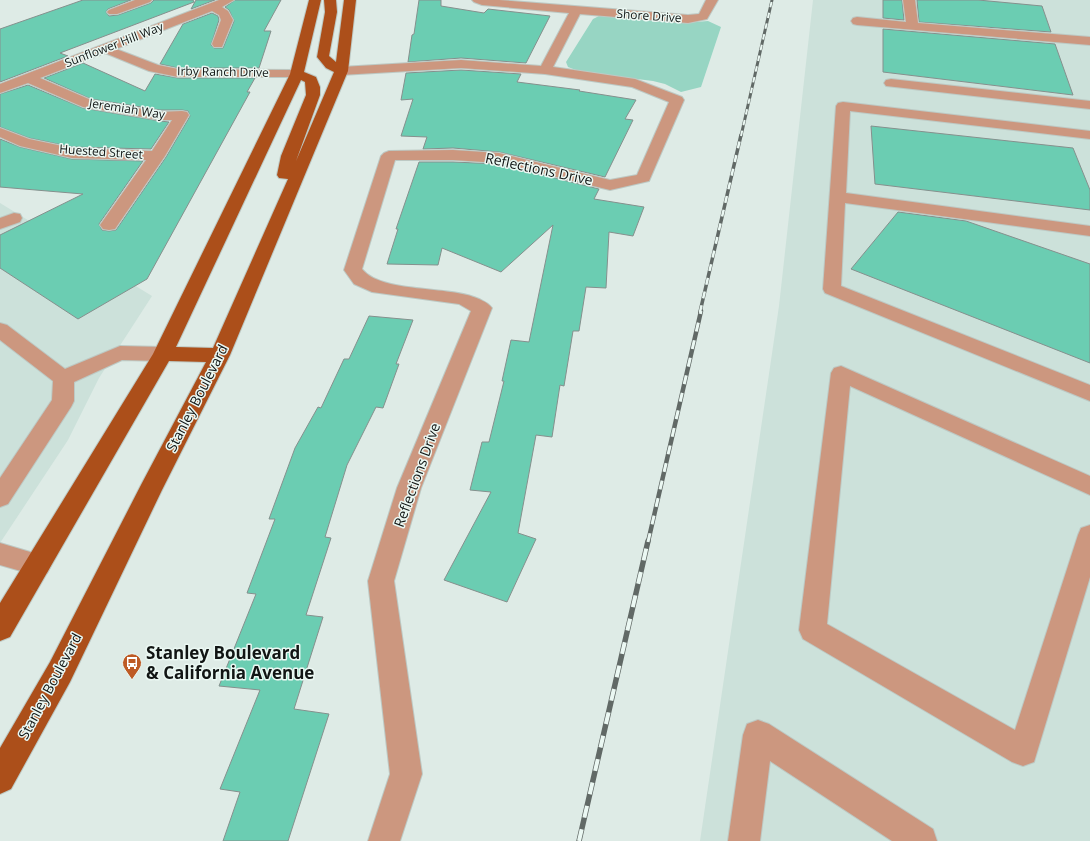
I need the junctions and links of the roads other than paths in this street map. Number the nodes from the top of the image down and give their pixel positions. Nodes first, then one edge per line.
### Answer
1 (146, 0) edge
2 (228, 0) edge
3 (315, 0) edge
4 (330, 0) edge
5 (350, 0) edge
6 (478, 0) edge
7 (712, 0) edge
8 (909, 0) edge
9 (213, 8) junction
10 (576, 11) junction
11 (113, 12) dead end
12 (857, 21) dead end
13 (912, 26) junction
14 (1090, 41) edge
15 (218, 44) dead end
16 (104, 48) junction
17 (545, 70) junction
18 (341, 71) junction
19 (297, 74) junction
20 (29, 78) junction
21 (891, 83) dead end
22 (0, 89) edge
23 (1090, 105) edge
24 (0, 132) edge
25 (1090, 135) edge
26 (158, 156) junction
27 (838, 197) junction
28 (285, 205) junction
29 (109, 225) dead end
30 (1090, 231) edge
31 (0, 330) edge
32 (163, 354) junction
33 (220, 354) junction
34 (63, 378) junction
35 (1090, 393) edge
36 (1090, 486) edge
37 (0, 497) edge
38 (1090, 535) edge
39 (0, 554) edge
40 (38, 565) junction
41 (0, 628) edge
42 (0, 778) edge
43 (384, 841) edge
44 (744, 841) edge
45 (921, 841) edge

1 - 11 street
2 - 9 street, Sunflower Hill Way
3 - 19 main road
4 - 18 main road
5 - 18 main road, Stanley Boulevard
6 - 10 street
7 - 10 street, Shore Drive
8 - 13 street
9 - 15 street
9 - 16 street, Sunflower Hill Way
10 - 17 street
12 - 13 street
13 - 14 street
16 - 19 street, Irby Ranch Drive
16 - 20 street, Sunflower Hill Way
17 - 18 street, Reflections Drive
17 - 43 street, Reflections Drive
18 - 28 main road, Stanley Boulevard
19 - 28 main road
19 - 32 main road
20 - 22 street, Sunflower Hill Way
20 - 26 street, Jeremiah Way
21 - 23 street
24 - 26 street, Huested Street
25 - 27 street
26 - 29 street
27 - 30 street
27 - 35 street
28 - 33 main road, Stanley Boulevard
31 - 34 street
32 - 33 main road
32 - 34 street
32 - 40 main road
33 - 42 main road, Stanley Boulevard
34 - 37 street
36 - 38 street
39 - 40 street
40 - 41 main road
44 - 45 street

